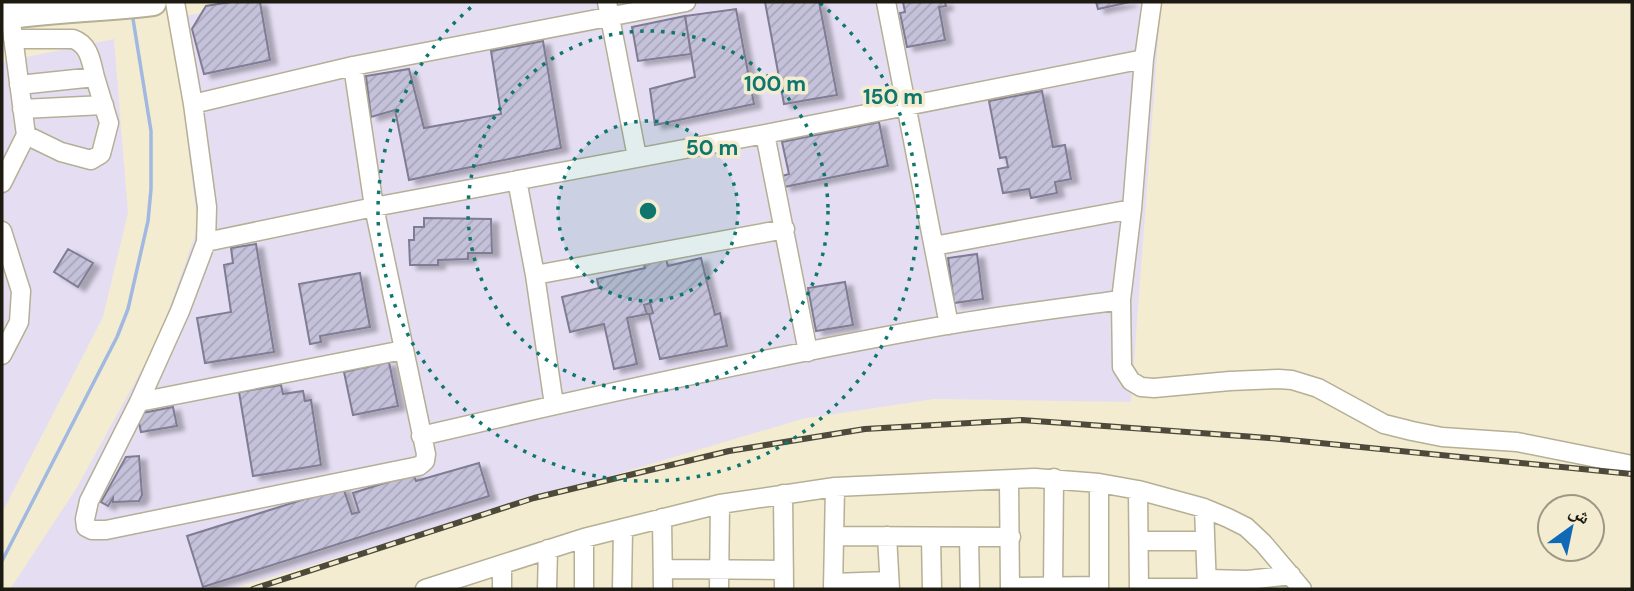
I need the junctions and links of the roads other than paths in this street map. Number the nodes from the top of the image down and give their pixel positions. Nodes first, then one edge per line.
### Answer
1 (153, 2) edge
2 (175, 2) edge
3 (686, 2) edge
4 (886, 2) edge
5 (1152, 2) edge
6 (55, 6) edge
7 (609, 10) edge
8 (9, 23) edge
9 (1144, 59) junction
10 (352, 66) junction
11 (95, 78) junction
12 (19, 85) junction
13 (193, 104) junction
14 (905, 105) junction
15 (104, 106) junction
16 (22, 109) junction
17 (765, 134) junction
18 (26, 135) junction
19 (637, 157) junction
20 (517, 180) junction
21 (2, 183) edge
22 (374, 207) junction
23 (1132, 209) junction
24 (785, 229) junction
25 (2, 231) edge
26 (206, 242) junction
27 (934, 246) junction
28 (535, 275) junction
29 (1121, 300) junction
30 (2, 307) edge
31 (20, 313) junction
32 (949, 325) junction
33 (403, 349) junction
34 (808, 352) junction
35 (2, 355) edge
36 (139, 402) junction
37 (554, 405) junction
38 (421, 436) junction
39 (1632, 465) edge
40 (1054, 478) junction
41 (1009, 480) junction
42 (1099, 483) junction
43 (835, 487) junction
44 (1138, 490) junction
45 (783, 494) junction
46 (720, 504) junction
47 (1204, 508) junction
48 (662, 518) junction
49 (623, 528) junction
50 (834, 536) junction
51 (887, 537) junction
52 (931, 537) junction
53 (969, 537) junction
54 (1011, 537) junction
55 (584, 538) junction
56 (1139, 541) junction
57 (1205, 541) junction
58 (548, 549) junction
59 (502, 565) junction
60 (663, 569) junction
61 (719, 570) junction
62 (784, 570) junction
63 (1297, 582) edge
64 (889, 585) edge
65 (1207, 585) edge
66 (1247, 585) edge
67 (833, 586) edge
68 (434, 588) edge
69 (1010, 588) edge
70 (1053, 588) edge
71 (1099, 588) edge
72 (502, 589) edge
73 (547, 589) edge
74 (584, 589) edge
75 (622, 589) edge
76 (663, 589) edge
77 (719, 589) edge
78 (784, 589) edge
79 (932, 589) edge
80 (970, 589) edge
81 (1139, 589) edge

1 - 6 highway
2 - 13 street
3 - 7 street
4 - 14 street
5 - 9 street
6 - 8 highway
7 - 10 street
7 - 19 street
8 - 11 street
8 - 12 street
9 - 14 street
9 - 23 street
10 - 13 street
10 - 22 street
11 - 12 street
11 - 15 street
12 - 16 street
13 - 26 street
14 - 17 street
14 - 27 street
15 - 16 street
15 - 18 street
16 - 18 street
17 - 19 street
17 - 24 street
18 - 21 street
19 - 20 street
20 - 22 street
20 - 28 street
22 - 26 street
22 - 33 street
23 - 27 street
23 - 29 street
24 - 28 street
24 - 34 street
25 - 31 street
26 - 36 street
27 - 32 street
28 - 37 street
29 - 32 street
29 - 39 street
30 - 31 street
31 - 35 street
32 - 34 street
33 - 36 street
33 - 38 street
34 - 37 street
36 - 38 street
37 - 38 street
40 - 41 street
40 - 42 street
40 - 70 street
41 - 43 street
41 - 54 street
42 - 44 street
42 - 71 street
43 - 45 street
43 - 50 street
44 - 47 street
44 - 56 street
45 - 46 street
45 - 62 street
46 - 48 street
46 - 61 street
47 - 57 street
47 - 63 street
48 - 49 street
48 - 60 street
49 - 55 street
49 - 75 street
50 - 51 street
50 - 67 street
51 - 52 street
51 - 64 street
52 - 53 street
52 - 79 street
53 - 54 street
53 - 80 street
54 - 69 street
55 - 58 street
55 - 74 street
56 - 57 street
56 - 81 street
57 - 65 street
58 - 59 street
58 - 73 street
59 - 68 street
59 - 72 street
60 - 61 street
60 - 76 street
61 - 62 street
61 - 77 street
62 - 78 street
63 - 66 street
64 - 67 street
65 - 66 street
65 - 81 street
69 - 70 street
70 - 71 street

